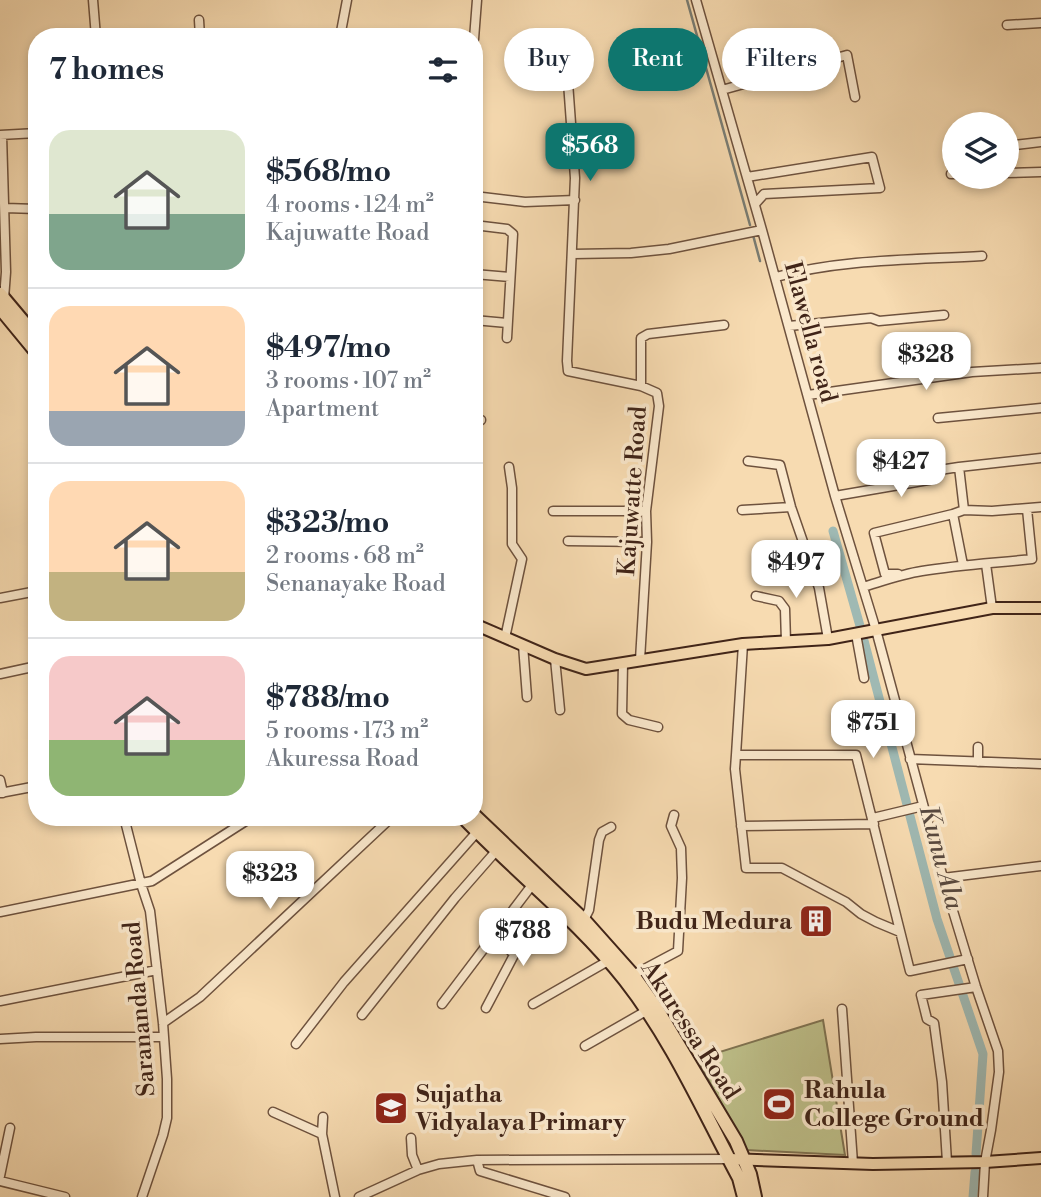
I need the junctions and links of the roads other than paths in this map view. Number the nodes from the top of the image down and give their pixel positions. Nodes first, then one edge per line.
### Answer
1 (93, 0) edge
2 (347, 0) edge
3 (477, 0) edge
4 (696, 0) edge
5 (198, 20) dead end
6 (1041, 23) edge
7 (1007, 25) dead end
8 (95, 28) edge
9 (199, 28) edge
10 (342, 28) edge
11 (475, 28) edge
12 (841, 56) edge
13 (722, 90) edge
14 (569, 91) edge
15 (722, 91) edge
16 (855, 97) dead end
17 (28, 134) edge
18 (1, 135) edge
19 (1041, 142) edge
20 (1019, 145) edge
21 (1041, 172) edge
22 (1019, 173) edge
23 (747, 177) junction
24 (483, 197) edge
25 (575, 200) junction
26 (755, 204) junction
27 (5, 208) junction
28 (28, 209) edge
29 (483, 226) edge
30 (762, 230) junction
31 (573, 254) junction
32 (982, 256) dead end
33 (483, 275) edge
34 (510, 277) junction
35 (776, 277) junction
36 (1, 300) edge
37 (944, 315) dead end
38 (483, 321) edge
39 (507, 323) junction
40 (724, 325) dead end
41 (789, 326) junction
42 (28, 328) edge
43 (507, 338) dead end
44 (28, 340) edge
45 (1041, 368) edge
46 (641, 386) junction
47 (808, 395) junction
48 (1041, 408) edge
49 (938, 418) dead end
50 (1041, 458) edge
51 (748, 461) dead end
52 (509, 467) dead end
53 (959, 467) junction
54 (835, 496) junction
55 (791, 507) junction
56 (1041, 507) edge
57 (1027, 509) junction
58 (742, 510) dead end
59 (964, 510) junction
60 (553, 511) dead end
61 (646, 511) junction
62 (953, 514) junction
63 (568, 541) dead end
64 (647, 542) junction
65 (986, 564) junction
66 (963, 565) junction
67 (899, 577) junction
68 (863, 587) junction
69 (28, 593) edge
70 (756, 596) dead end
71 (0, 598) edge
72 (992, 608) junction
73 (1041, 608) edge
74 (483, 628) edge
75 (876, 630) junction
76 (856, 634) junction
77 (505, 638) junction
78 (828, 639) junction
79 (786, 642) junction
80 (743, 644) junction
81 (523, 645) junction
82 (555, 659) junction
83 (640, 660) junction
84 (623, 663) junction
85 (28, 668) edge
86 (0, 674) edge
87 (864, 678) dead end
88 (527, 697) dead end
89 (560, 710) dead end
90 (658, 727) dead end
91 (978, 747) dead end
92 (736, 755) junction
93 (910, 759) junction
94 (978, 762) junction
95 (1041, 764) edge
96 (0, 780) edge
97 (28, 788) edge
98 (1, 793) edge
99 (923, 806) junction
100 (674, 815) dead end
101 (874, 821) junction
102 (126, 826) edge
103 (238, 826) edge
104 (382, 826) edge
105 (471, 826) edge
106 (483, 826) edge
107 (741, 826) junction
108 (611, 827) dead end
109 (477, 832) junction
110 (497, 850) junction
111 (513, 859) junction
112 (1041, 866) edge
113 (943, 878) junction
114 (141, 884) junction
115 (532, 885) junction
116 (0, 912) edge
117 (584, 920) junction
118 (496, 932) junction
119 (901, 932) junction
120 (968, 959) junction
121 (608, 961) junction
122 (157, 970) junction
123 (633, 975) junction
124 (976, 987) junction
125 (0, 1001) edge
126 (442, 1004) dead end
127 (533, 1004) dead end
128 (486, 1008) dead end
129 (842, 1009) dead end
130 (646, 1011) junction
131 (362, 1015) dead end
132 (163, 1023) junction
133 (0, 1038) edge
134 (164, 1038) junction
135 (296, 1044) dead end
136 (585, 1046) dead end
137 (273, 1112) dead end
138 (323, 1117) dead end
139 (10, 1128) dead end
140 (322, 1134) junction
141 (411, 1138) dead end
142 (745, 1158) junction
143 (1041, 1158) edge
144 (729, 1159) junction
145 (477, 1160) junction
146 (947, 1162) junction
147 (985, 1162) junction
148 (853, 1163) junction
149 (418, 1170) junction
150 (0, 1176) edge
151 (0, 1181) edge
152 (65, 1197) edge
153 (142, 1197) edge
154 (335, 1197) edge
155 (359, 1197) edge
156 (565, 1197) edge
157 (744, 1197) edge
158 (755, 1197) edge
159 (983, 1197) edge

1 - 8 street
2 - 10 street
3 - 11 street
4 - 13 street, Elawella road
5 - 9 street
6 - 7 street
12 - 16 street
14 - 25 street, Kajuwatte Road
15 - 23 street, Elawella road
17 - 18 street
18 - 27 street
19 - 20 street
21 - 22 street
23 - 26 street, Elawella road
23 - 26 street
24 - 25 street
25 - 31 street, Kajuwatte Road
26 - 30 street, Elawella road
27 - 28 street
27 - 36 street
29 - 34 street
30 - 31 street
30 - 35 street, Elawella road
31 - 46 street, Kajuwatte Road
32 - 35 street
33 - 34 street
34 - 39 street
35 - 41 street, Elawella road
36 - 42 highway
36 - 44 highway
37 - 41 street
38 - 39 street
39 - 43 street
40 - 46 street
41 - 47 street, Elawella road
45 - 47 street
46 - 61 street, Kajuwatte Road
47 - 54 street, Elawella road
48 - 49 street
50 - 53 street
51 - 55 street
52 - 77 street
53 - 54 street
53 - 59 street
54 - 68 street, Elawella road
55 - 58 street
55 - 78 street
56 - 57 street
57 - 59 street
57 - 65 street
59 - 62 street
60 - 61 street
61 - 64 street, Kajuwatte Road
62 - 66 street
62 - 67 street
63 - 64 street
64 - 83 street, Kajuwatte Road
65 - 66 street
65 - 72 street
66 - 67 street
67 - 68 street
68 - 75 street, Elawella road
69 - 71 street
70 - 79 street
72 - 73 main road
72 - 75 main road
74 - 77 main road
75 - 76 main road
75 - 93 street, Elawella road
76 - 78 main road
76 - 87 street
77 - 81 main road
78 - 79 main road
79 - 80 main road
80 - 83 main road
80 - 92 street
81 - 82 main road
81 - 88 street
82 - 84 main road
82 - 89 street
83 - 84 main road
84 - 90 street
85 - 86 street
91 - 94 street
92 - 101 street
92 - 107 street
93 - 94 street
93 - 99 street, Elawella road
94 - 95 street
96 - 98 street
97 - 98 street
99 - 101 street
99 - 113 street, Elawella road
100 - 123 street
101 - 107 street
101 - 119 street
102 - 114 street, Sarananda Road
103 - 114 street
104 - 132 street
105 - 109 highway, Akuressa Road
106 - 111 highway, Akuressa Road
107 - 119 street
108 - 117 street
109 - 110 highway, Akuressa Road
109 - 135 street
110 - 111 highway, Akuressa Road
110 - 131 street
111 - 115 highway, Akuressa Road
111 - 117 highway, Akuressa Road
112 - 113 street
113 - 120 street, Elawella road
114 - 116 street
114 - 122 street, Sarananda Road
115 - 118 street
115 - 121 highway, Akuressa Road
117 - 123 highway, Akuressa Road
118 - 126 street
118 - 128 street
119 - 120 street
120 - 124 street, Elawella road
121 - 127 street
121 - 130 highway, Akuressa Road
122 - 125 street
122 - 132 street, Sarananda Road
123 - 142 highway, Akuressa Road
124 - 146 street
124 - 147 street, Elawella road
129 - 148 street
130 - 136 street
130 - 144 highway, Akuressa Road
132 - 134 street, Sarananda Road
133 - 134 street
134 - 153 street, Sarananda Road
137 - 140 street
138 - 140 street
139 - 150 street
140 - 154 street
141 - 149 street
142 - 144 main road
142 - 148 main road
142 - 158 highway, Akuressa Road
143 - 147 main road
144 - 145 street
144 - 157 highway, Akuressa Road
145 - 149 street
145 - 156 street
146 - 147 main road
146 - 148 main road
147 - 159 street, Elawella road
149 - 155 street
151 - 152 street

